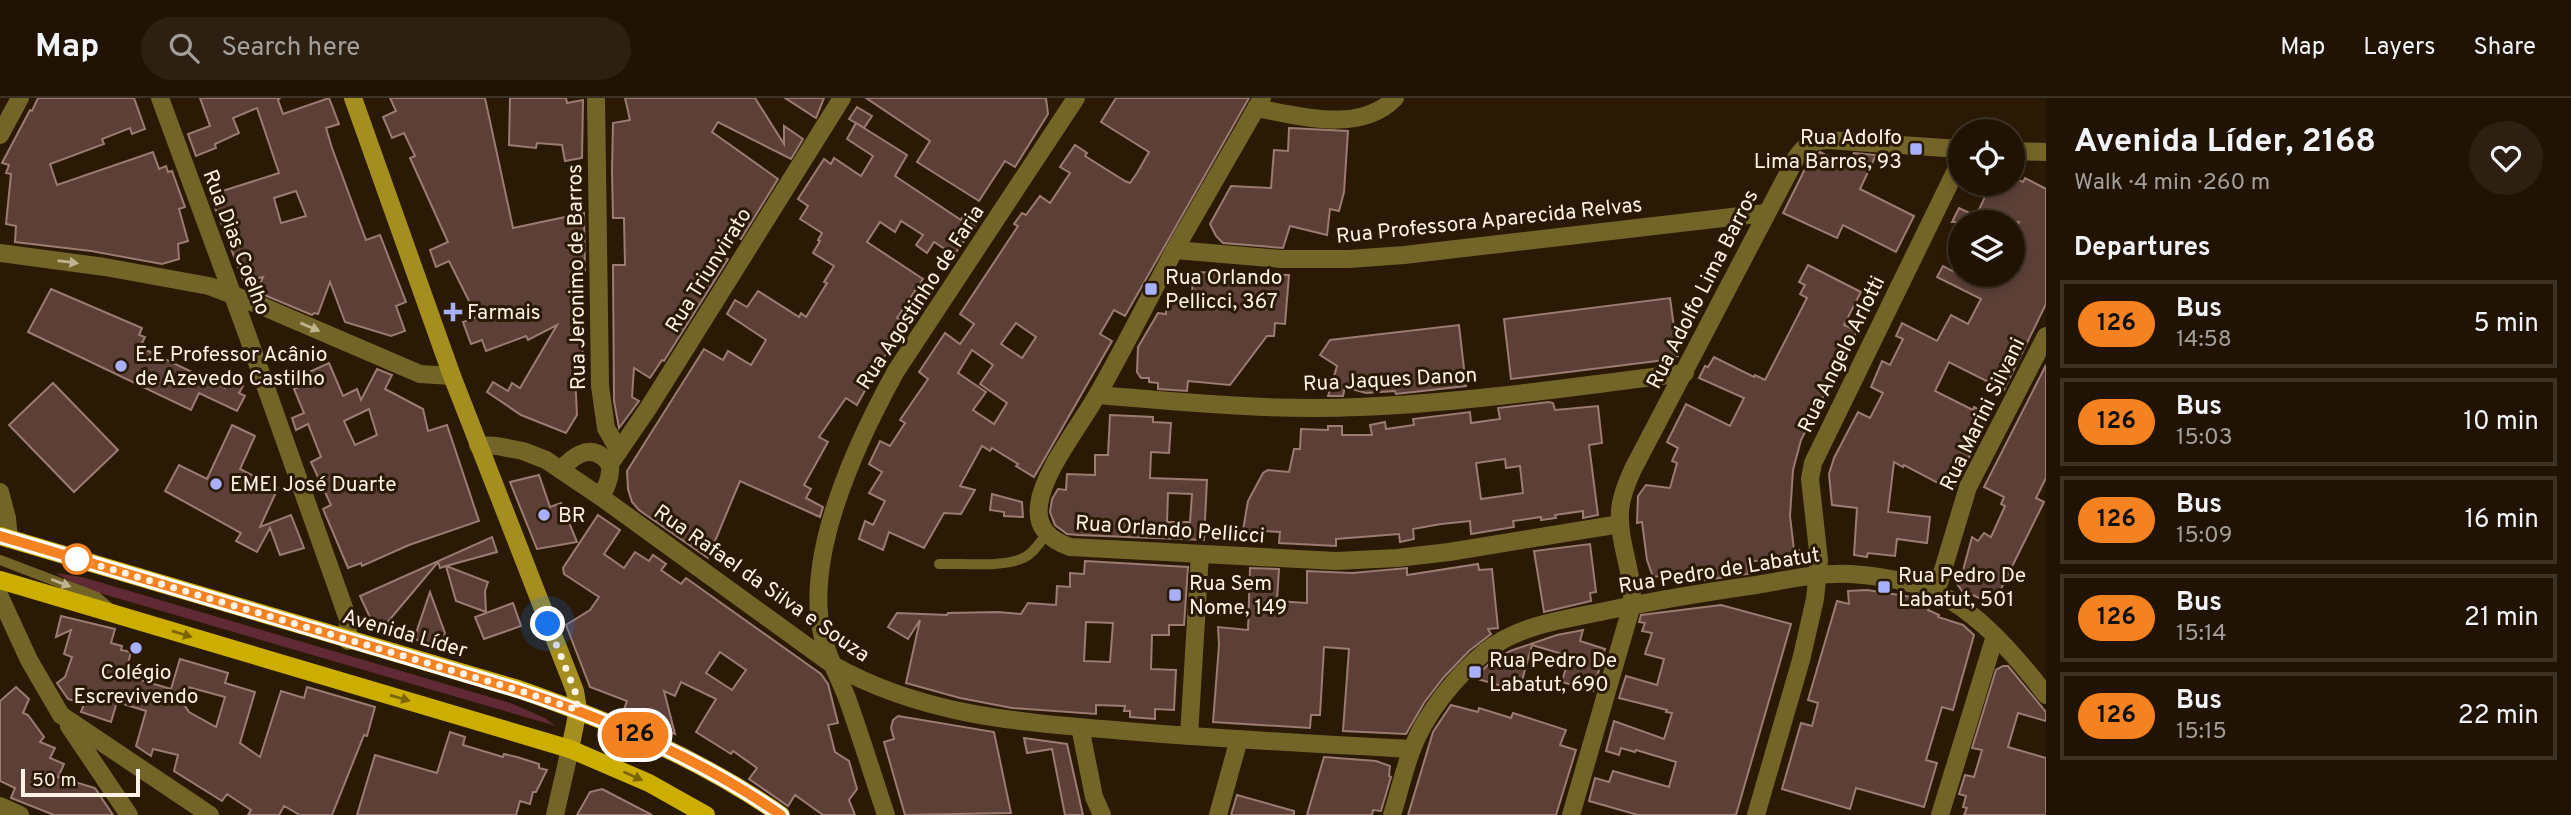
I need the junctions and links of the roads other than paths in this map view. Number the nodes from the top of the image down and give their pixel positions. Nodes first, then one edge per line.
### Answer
1 (20, 98) edge
2 (160, 98) edge
3 (353, 98) edge
4 (596, 98) edge
5 (842, 98) edge
6 (1395, 98) edge
7 (1072, 100) edge
8 (1259, 103) edge
9 (0, 135) edge
10 (1948, 148) edge
11 (2025, 151) edge
12 (2046, 152) edge
13 (1948, 187) edge
14 (1766, 212) junction
15 (1175, 250) junction
16 (0, 253) edge
17 (232, 294) junction
18 (2046, 336) edge
19 (1685, 373) junction
20 (452, 376) junction
21 (1098, 395) junction
22 (478, 445) junction
23 (614, 458) junction
24 (561, 470) junction
25 (0, 492) edge
26 (601, 497) junction
27 (1620, 524) junction
28 (1046, 535) junction
29 (3, 542) edge
30 (1199, 554) junction
31 (0, 560) edge
32 (939, 564) dead end
33 (1819, 577) junction
34 (0, 580) edge
35 (1936, 593) junction
36 (0, 597) edge
37 (1632, 605) junction
38 (117, 615) junction
39 (1995, 636) junction
40 (348, 640) junction
41 (833, 665) junction
42 (2046, 695) edge
43 (578, 710) junction
44 (61, 715) junction
45 (1080, 727) junction
46 (1189, 736) junction
47 (1239, 739) junction
48 (570, 749) junction
49 (1412, 749) junction
50 (0, 806) edge
51 (555, 813) edge
52 (20, 815) edge
53 (130, 815) edge
54 (210, 815) edge
55 (706, 815) edge
56 (781, 815) edge
57 (886, 815) edge
58 (1102, 815) edge
59 (1217, 815) edge
60 (1392, 815) edge
61 (1571, 815) edge
62 (1756, 815) edge
63 (1940, 815) edge

1 - 9 street
2 - 17 street, Rua Dias Coelho
3 - 20 main road
4 - 23 street, Rua Jeronimo de Barros
5 - 23 street, Rua Triunvirato
6 - 8 street
7 - 41 street, Rua Agostinho de Faria
8 - 15 street, Rua Orlando Pellicci
10 - 14 street, Rua Adolfo Lima Barros
11 - 12 street
13 - 33 street, Rua Angelo Arlotti
14 - 15 street, Rua Professora Aparecida Relvas
14 - 19 street, Rua Adolfo Lima Barros
15 - 21 street, Rua Orlando Pellicci
16 -> 17 street
17 -> 20 street
17 - 40 street, Rua Dias Coelho
18 - 35 street, Rua Marini Silvani
19 - 21 street, Rua Jaques Danon
19 - 27 street, Rua Adolfo Lima Barros
20 - 22 main road
21 - 28 street, Rua Orlando Pellicci
22 - 24 street, Rua Rafael da Silva e Souza
22 - 43 main road
23 - 24 street
23 - 26 street, Rua Triunvirato
24 - 26 street, Rua Rafael da Silva e Souza
25 - 29 street
26 - 41 street, Rua Rafael da Silva e Souza
27 - 30 street, Rua Orlando Pellicci
27 - 37 street, Rua Adolfo Lima Barros
28 - 30 street, Rua Orlando Pellicci
28 - 32 lane
29 - 40 main road, Avenida Líder
30 - 46 street
31 -> 38 lane
33 - 35 street, Rua Pedro de Labatut
33 - 37 street, Rua Pedro de Labatut
33 - 62 street, Rua Angelo Arlotti
34 - 38 main road
35 - 39 street, Rua Pedro de Labatut
36 - 44 street
37 - 49 street, Rua Pedro de Labatut
37 - 61 street
38 -> 48 main road
39 - 42 street, Rua Pedro de Labatut
39 - 63 street
40 - 43 main road, Avenida Líder
41 - 45 street, Rua Rafael da Silva e Souza
41 - 57 street, Rua Agostinho de Faria
43 - 48 main road
43 - 56 main road, Avenida Líder
44 - 53 street
44 - 54 street
45 - 46 street, Rua Rafael da Silva e Souza
45 - 58 street
46 - 47 street, Rua Rafael da Silva e Souza
47 - 49 street, Rua Rafael da Silva e Souza
47 - 59 street
48 - 51 street
48 -> 55 main road
49 - 60 street, Rua Pedro de Labatut
50 - 52 street

